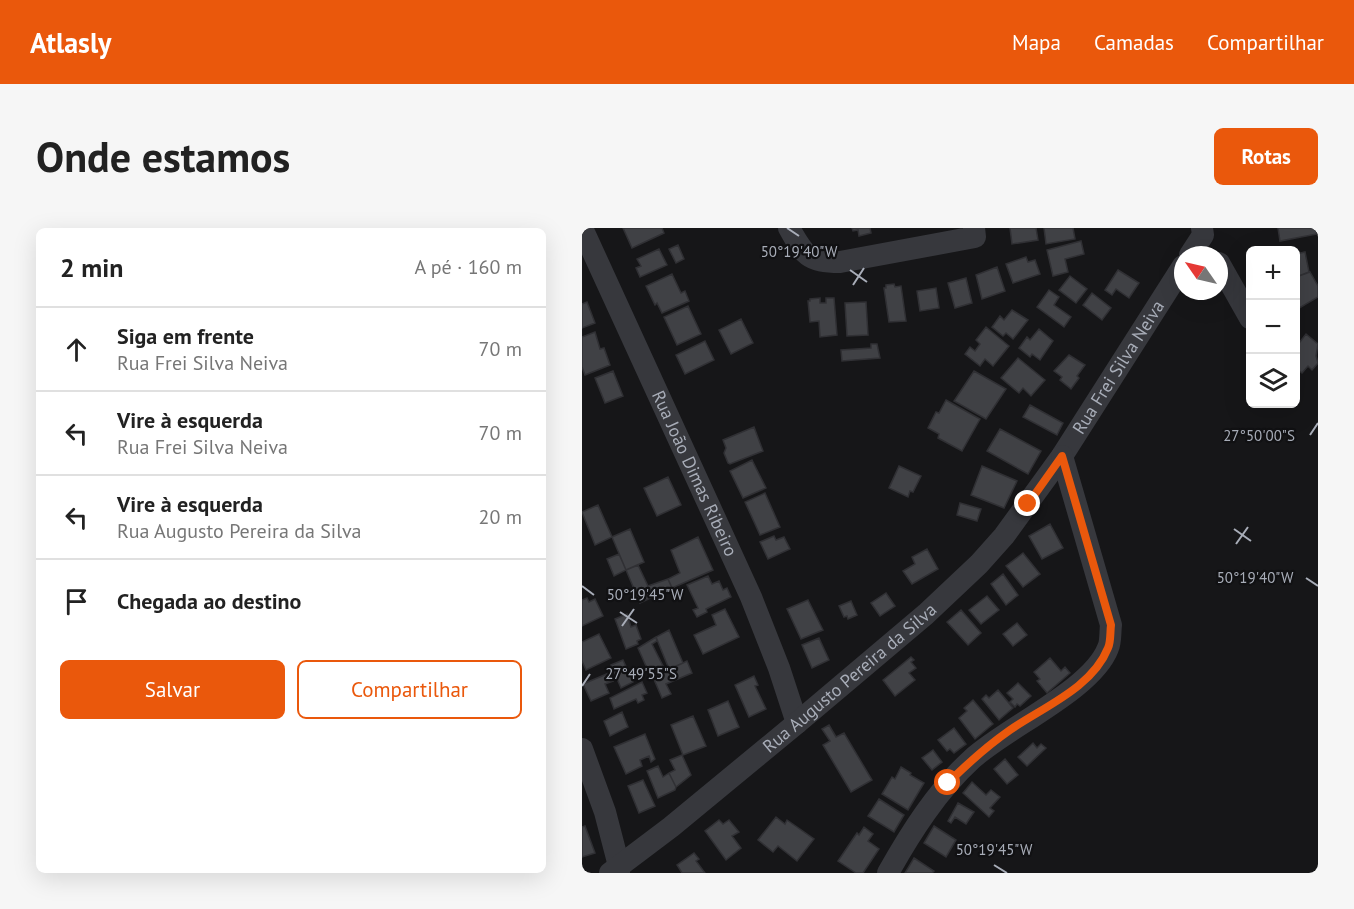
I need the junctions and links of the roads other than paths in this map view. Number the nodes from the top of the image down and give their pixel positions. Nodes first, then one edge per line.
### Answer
1 (582, 228) edge
2 (789, 228) edge
3 (1202, 231) edge
4 (974, 233) edge
5 (1194, 246) edge
6 (1210, 246) edge
7 (1228, 278) edge
8 (1174, 280) edge
9 (1246, 309) edge
10 (1062, 456) junction
11 (797, 723) junction
12 (582, 750) edge
13 (616, 871) edge
14 (888, 873) edge

1 - 11 street, Rua João Dimas Ribeiro
2 - 4 street
3 - 5 street
3 - 6 street
7 - 9 street
8 - 10 street, Rua Frei Silva Neiva
10 - 11 street, Rua Augusto Pereira da Silva
10 - 14 street
11 - 13 street, Rua Augusto Pereira da Silva
12 - 13 street

